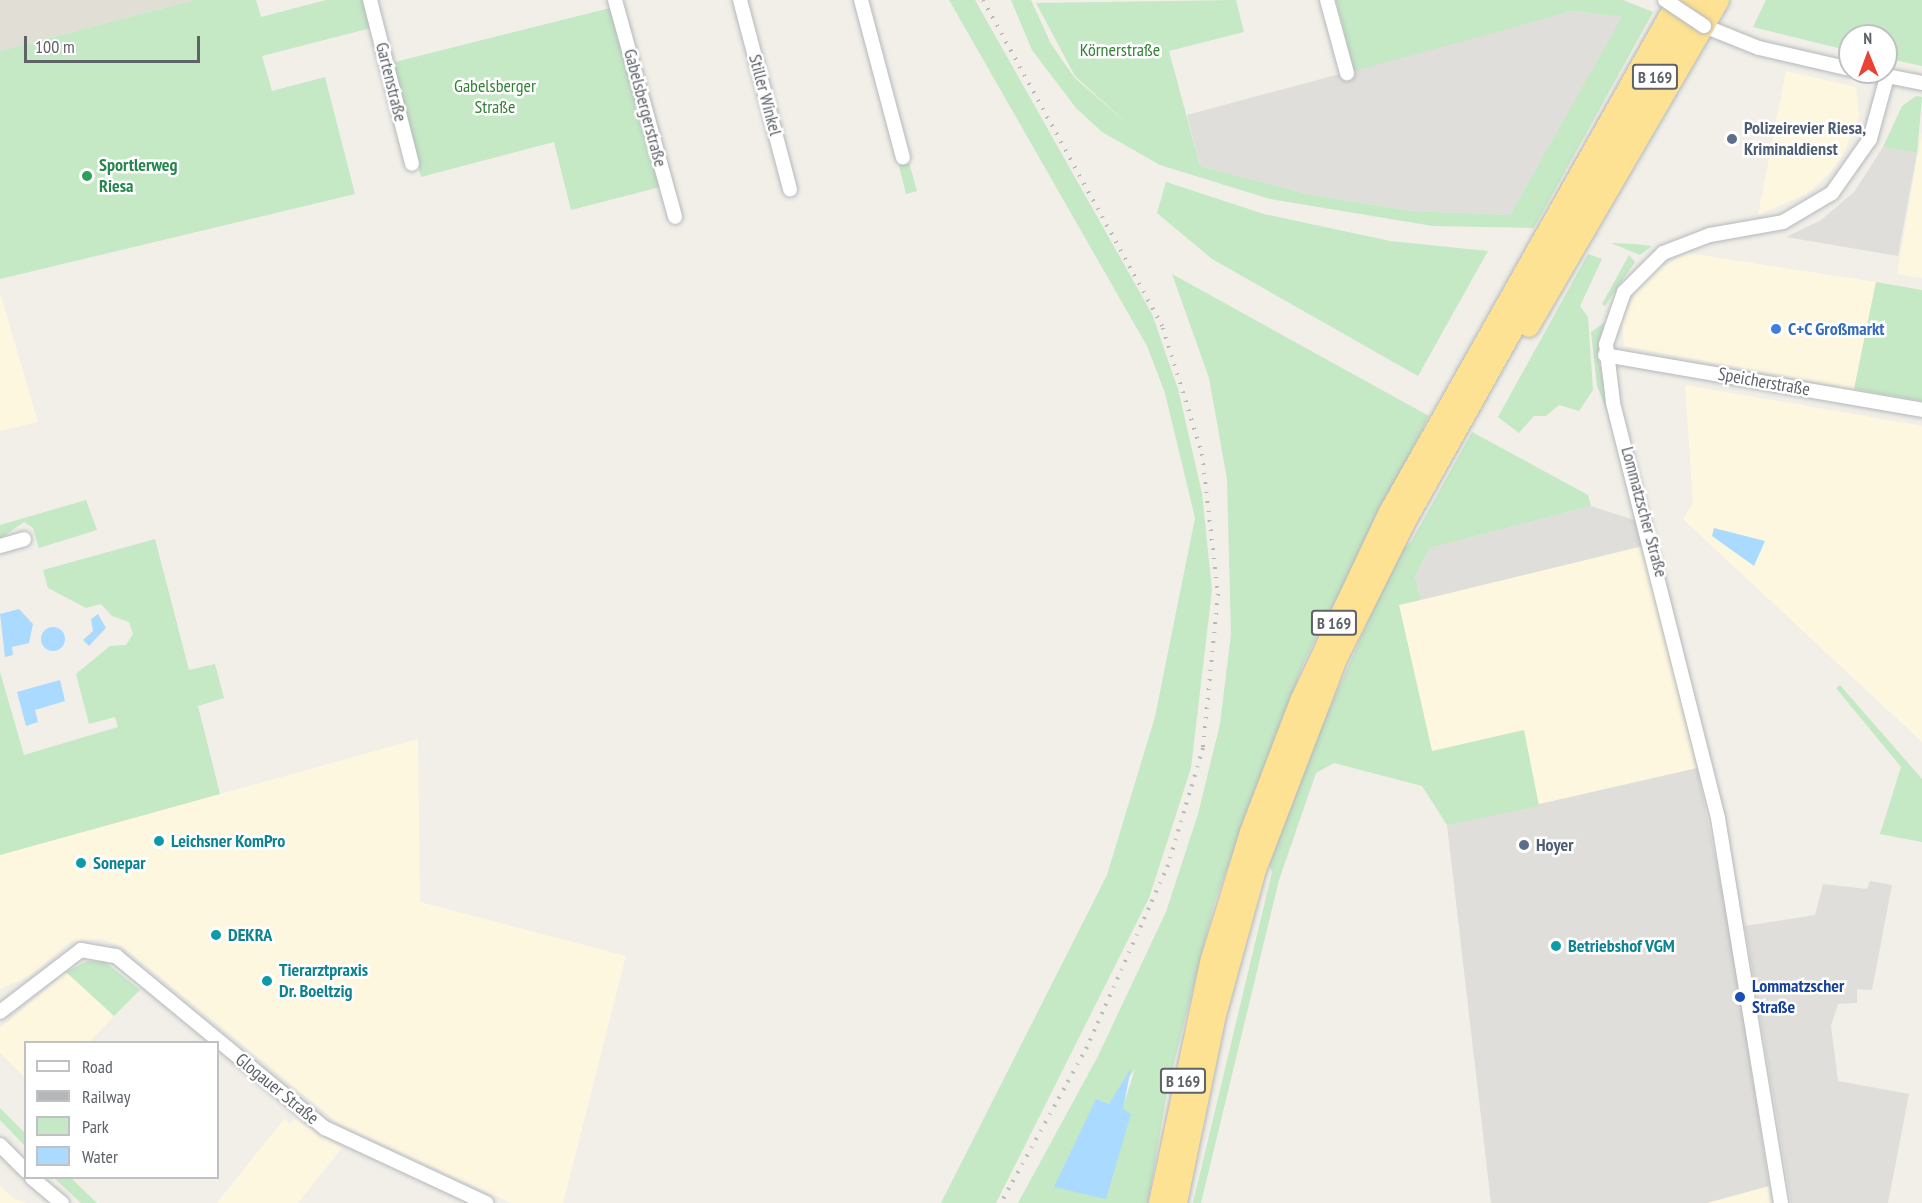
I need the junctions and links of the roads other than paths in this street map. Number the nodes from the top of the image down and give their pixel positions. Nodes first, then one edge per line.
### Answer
1 (370, 0) edge
2 (615, 0) edge
3 (740, 0) edge
4 (861, 0) edge
5 (1327, 0) edge
6 (1665, 0) edge
7 (1678, 0) edge
8 (1698, 0) edge
9 (1719, 0) edge
10 (1704, 26) junction
11 (1838, 66) edge
12 (1347, 73) dead end
13 (1898, 78) edge
14 (1922, 82) edge
15 (1885, 84) edge
16 (903, 158) dead end
17 (412, 164) dead end
18 (790, 189) dead end
19 (675, 217) dead end
20 (1501, 349) junction
21 (1605, 355) junction
22 (1922, 410) edge
23 (24, 539) dead end
24 (0, 546) edge
25 (0, 1011) edge
26 (218, 1041) edge
27 (219, 1042) edge
28 (0, 1145) edge
29 (24, 1169) edge
30 (33, 1179) edge
31 (62, 1203) edge
32 (486, 1203) edge
33 (1159, 1203) edge
34 (1178, 1203) edge
35 (1781, 1203) edge

1 - 17 street, Gartenstraße
2 - 19 street, Gabelsbergerstraße
3 - 18 street, Stiller Winkel
4 - 16 street
5 - 12 street
6 - 10 street, bridge
7 - 33 highway, B 169
8 - 20 highway, B 169
9 - 10 highway
10 - 11 street
10 - 20 highway
13 - 14 street
15 - 21 street
20 - 34 highway, B 169
21 - 22 street, Speicherstraße
21 - 35 street, Lommatzscher Straße
23 - 24 street
25 - 26 street, Glogauer Straße
27 - 32 street, Glogauer Straße
28 - 29 street
30 - 31 street

